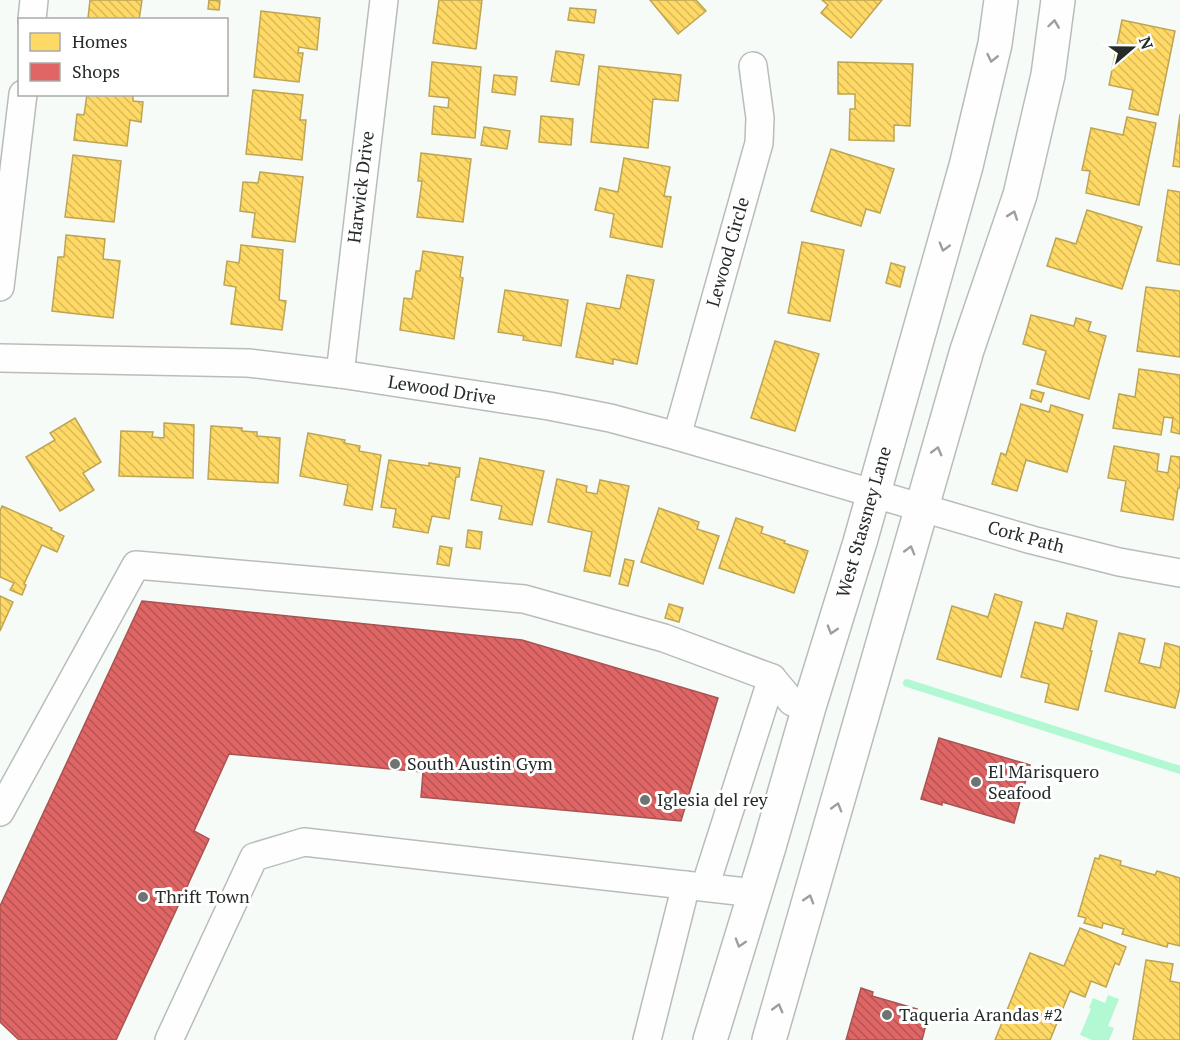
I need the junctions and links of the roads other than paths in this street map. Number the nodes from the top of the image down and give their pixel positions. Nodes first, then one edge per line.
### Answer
1 (34, 0) edge
2 (384, 0) edge
3 (1001, 0) edge
4 (1058, 0) edge
5 (32, 18) edge
6 (753, 66) dead end
7 (23, 96) edge
8 (0, 287) edge
9 (0, 358) edge
10 (340, 374) junction
11 (677, 436) junction
12 (873, 494) junction
13 (922, 508) junction
14 (1180, 573) edge
15 (772, 678) junction
16 (809, 707) junction
17 (0, 812) edge
18 (770, 847) junction
19 (820, 863) junction
20 (696, 886) junction
21 (755, 893) junction
22 (169, 1040) edge
23 (647, 1040) edge
24 (710, 1040) edge
25 (769, 1040) edge

1 - 5 street
2 - 10 street, Harwick Drive
3 -> 12 main road, West Stassney Lane
13 -> 4 main road
6 - 11 street, Lewood Circle
7 - 8 street
9 - 10 street, Lewood Drive
10 - 11 street, Lewood Drive
11 - 12 street, Lewood Drive
12 - 13 street, Cork Path
12 -> 16 main road, West Stassney Lane
13 - 14 street, Cork Path
19 -> 13 main road
15 - 16 street
15 - 17 street
15 - 20 street
16 - 18 main road, West Stassney Lane
18 - 19 main road
18 - 21 main road, West Stassney Lane
25 -> 19 main road
20 - 21 street
20 - 22 street
20 - 23 street
21 -> 24 main road, West Stassney Lane

